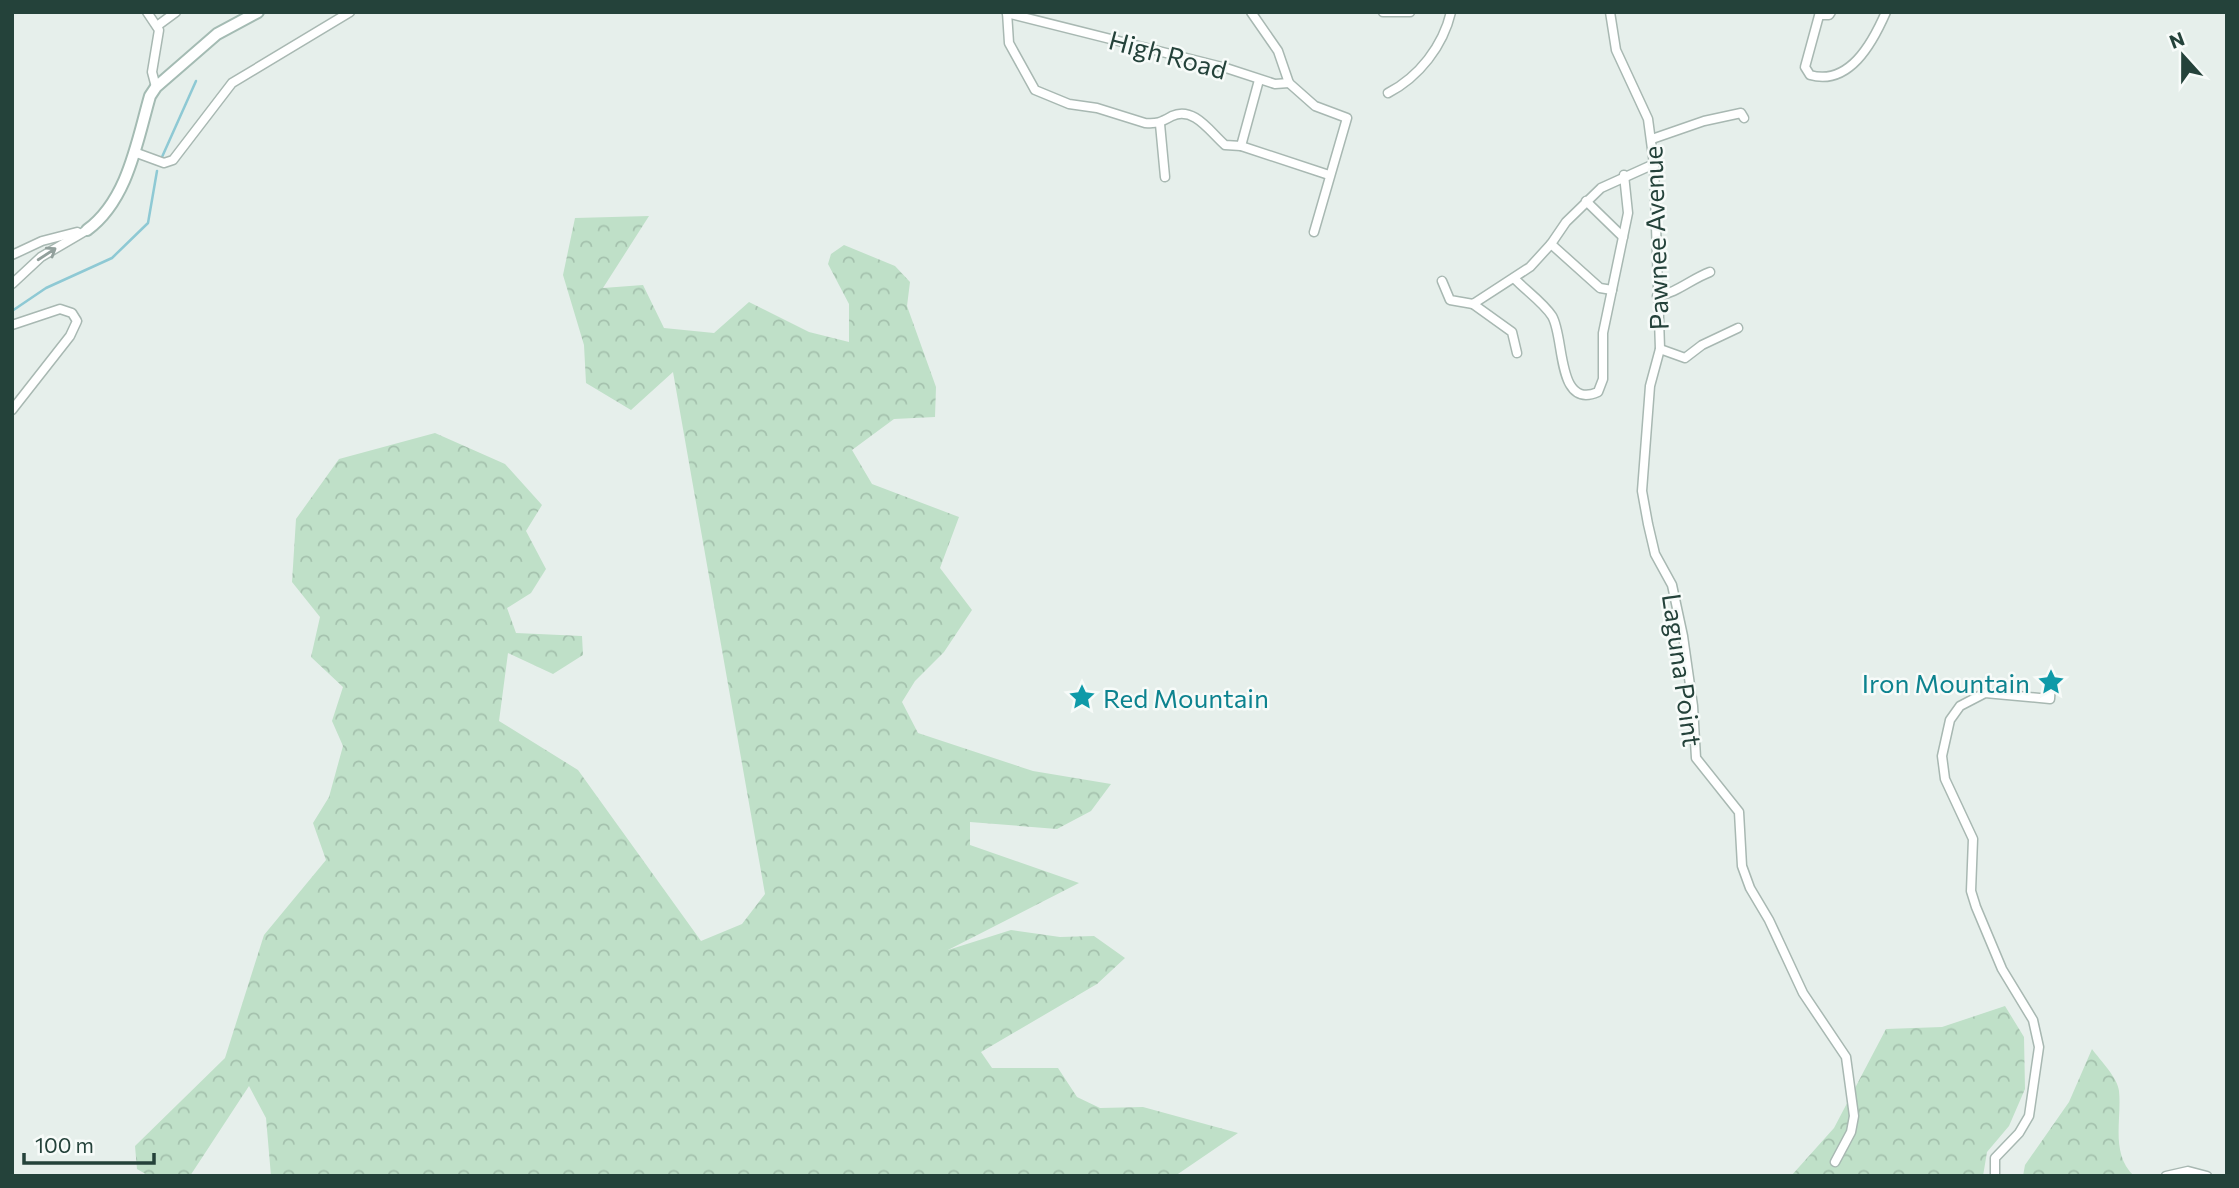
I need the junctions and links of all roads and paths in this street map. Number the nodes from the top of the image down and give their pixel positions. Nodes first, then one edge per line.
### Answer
1 (147, 12) edge
2 (176, 12) edge
3 (258, 12) edge
4 (350, 12) edge
5 (1251, 12) edge
6 (1383, 12) edge
7 (1410, 12) edge
8 (1451, 12) edge
9 (1610, 12) edge
10 (1831, 12) edge
11 (1886, 12) edge
12 (1007, 13) edge
13 (1820, 14) edge
14 (157, 26) junction
15 (1259, 80) junction
16 (1289, 83) junction
17 (156, 87) junction
18 (1388, 93) dead end
19 (1744, 117) dead end
20 (1160, 124) junction
21 (1652, 139) junction
22 (1241, 146) junction
23 (139, 154) junction
24 (1654, 164) junction
25 (1329, 175) junction
26 (1624, 175) junction
27 (1165, 177) dead end
28 (1586, 201) junction
29 (87, 230) junction
30 (1314, 232) dead end
31 (1623, 237) junction
32 (1551, 244) junction
33 (12, 255) edge
34 (1710, 272) dead end
35 (1514, 278) junction
36 (1441, 281) dead end
37 (12, 284) edge
38 (1612, 290) junction
39 (1657, 296) junction
40 (1473, 304) junction
41 (12, 325) edge
42 (1738, 328) dead end
43 (1660, 349) junction
44 (1517, 353) dead end
45 (1650, 386) joint
46 (12, 410) edge
47 (2051, 682) dead end
48 (1835, 1162) dead end
49 (2189, 1173) edge
50 (1995, 1176) edge
51 (2166, 1176) edge
52 (2207, 1176) edge

1 - 14 street
2 - 14 street
3 - 17 street
4 - 23 street
5 - 16 street
6 - 7 street
8 - 18 street
9 - 21 street, Pawnee Avenue
10 - 13 street
11 - 13 street
12 - 15 street, High Road
12 - 20 street
14 - 17 street
15 - 16 street, High Road
15 - 22 street
16 - 25 street
17 - 23 street
19 - 21 street
20 - 22 street
20 - 27 street
21 - 24 street, Pawnee Avenue
22 - 25 street
23 - 29 street
24 - 26 street
24 - 39 street, Pawnee Avenue
25 - 30 street
26 - 28 street
26 - 31 street
28 - 31 street
28 - 32 street
29 - 33 street
37 -> 29 street
31 - 38 street
32 - 35 street
32 - 38 street
34 - 39 street
35 - 38 street
35 - 40 street
36 - 40 street
39 - 43 street, Pawnee Avenue
40 - 44 street
41 - 46 street
42 - 43 street
43 - 45 street, Pawnee Avenue
45 - 48 street, Laguna Point
47 - 50 street
49 - 51 street
49 - 52 street

